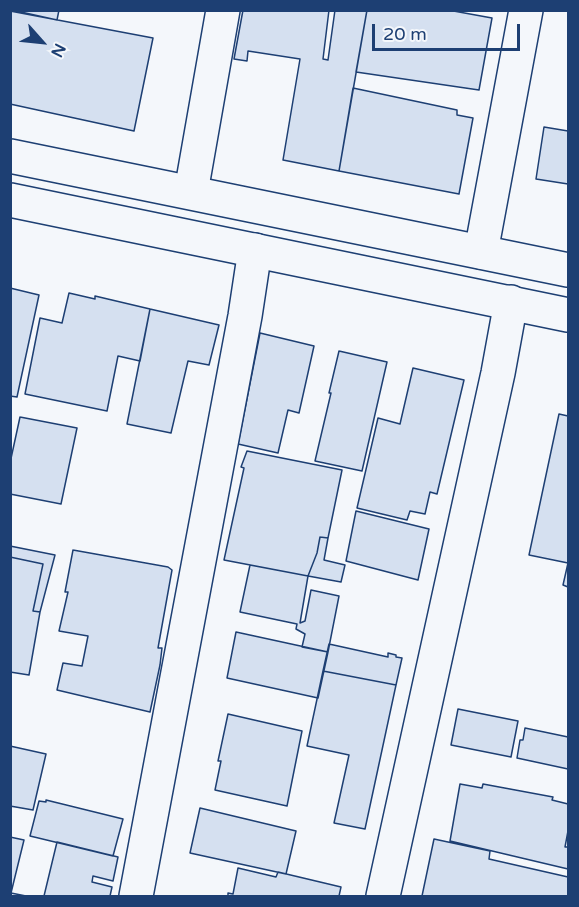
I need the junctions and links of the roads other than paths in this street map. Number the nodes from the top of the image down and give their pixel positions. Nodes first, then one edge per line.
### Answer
1 (223, 10) edge
2 (526, 10) edge
3 (10, 156) edge
4 (191, 192) junction
5 (10, 200) edge
6 (255, 250) junction
7 (481, 252) junction
8 (568, 270) edge
9 (511, 302) junction
10 (568, 315) edge
11 (136, 897) edge
12 (383, 897) edge

1 - 4 street
2 - 7 street
3 - 4 street
4 - 7 street
5 - 6 street
6 - 9 street
6 - 11 street
7 - 8 street
9 - 10 street
9 - 12 street

